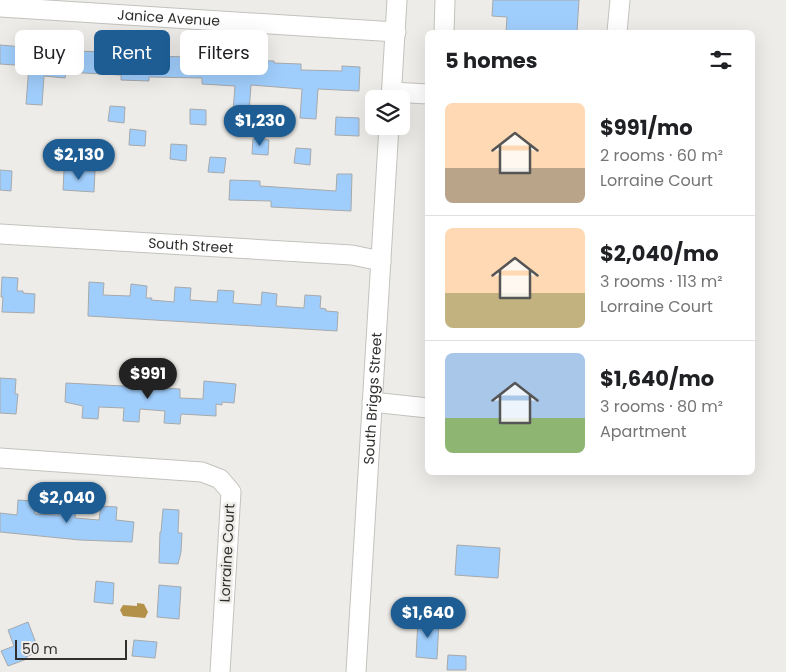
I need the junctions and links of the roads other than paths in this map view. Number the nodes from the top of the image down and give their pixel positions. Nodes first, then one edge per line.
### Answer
1 (397, 0) edge
2 (445, 0) edge
3 (620, 0) edge
4 (0, 7) edge
5 (444, 30) edge
6 (617, 30) edge
7 (396, 32) junction
8 (391, 90) edge
9 (410, 94) edge
10 (425, 94) edge
11 (388, 135) edge
12 (0, 234) edge
13 (381, 261) junction
14 (372, 402) junction
15 (425, 408) edge
16 (0, 458) edge
17 (220, 672) edge
18 (356, 672) edge

1 - 7 street
2 - 5 street
3 - 6 street
4 - 7 street, Janice Avenue
7 - 8 street
9 - 10 street
11 - 13 street, South Briggs Street
12 - 13 street, South Street
13 - 14 street, South Briggs Street
14 - 15 street
14 - 18 street, South Briggs Street
16 - 17 street, Lorraine Court

